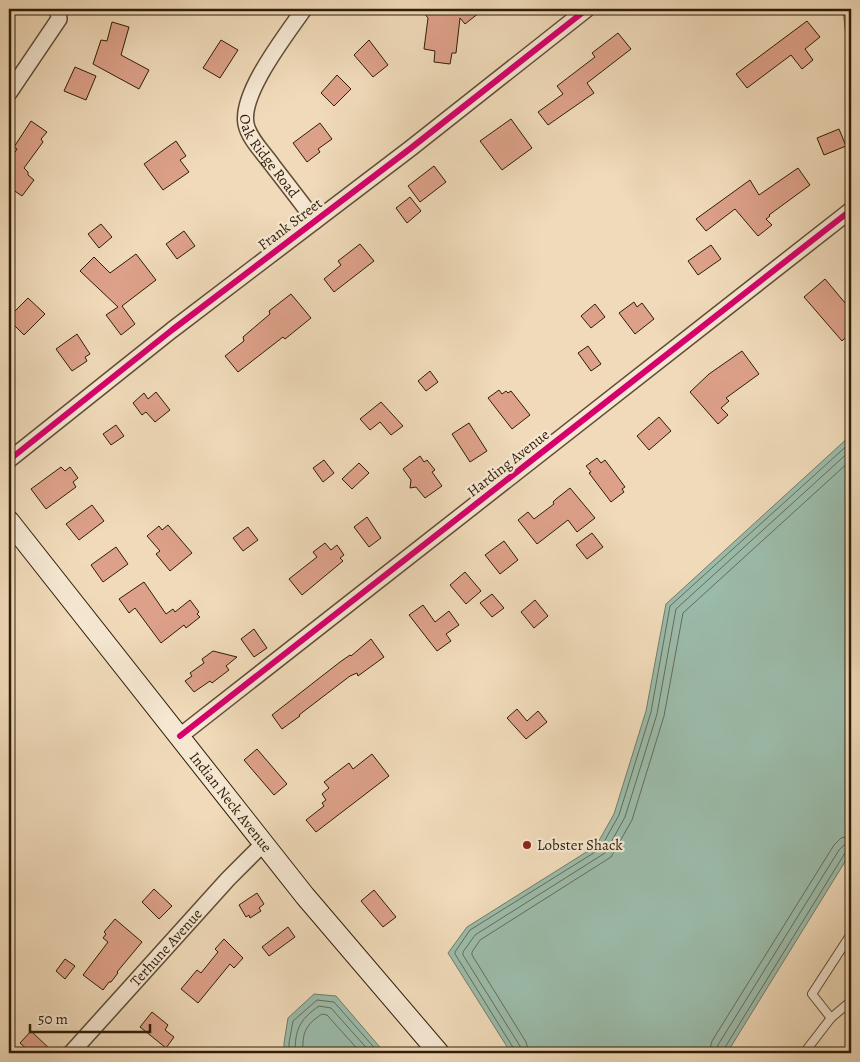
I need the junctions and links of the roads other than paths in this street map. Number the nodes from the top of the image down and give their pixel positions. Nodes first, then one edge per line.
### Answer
1 (58, 9) edge
2 (304, 9) edge
3 (587, 9) edge
4 (9, 93) edge
5 (851, 210) edge
6 (314, 221) junction
7 (9, 460) edge
8 (9, 521) edge
9 (180, 736) junction
10 (264, 843) junction
11 (851, 934) edge
12 (851, 1001) edge
13 (831, 1018) junction
14 (71, 1053) edge
15 (439, 1053) edge
16 (804, 1053) edge

1 - 4 street
2 - 6 street, Oak Ridge Road
3 - 6 street, Frank Street
5 - 9 street, Harding Avenue
6 - 7 street, Frank Street
8 - 9 street, Indian Neck Avenue
9 - 10 street, Indian Neck Avenue
10 - 14 street, Terhune Avenue
10 - 15 street, Indian Neck Avenue
11 - 13 lane
12 - 13 lane
13 - 16 lane

